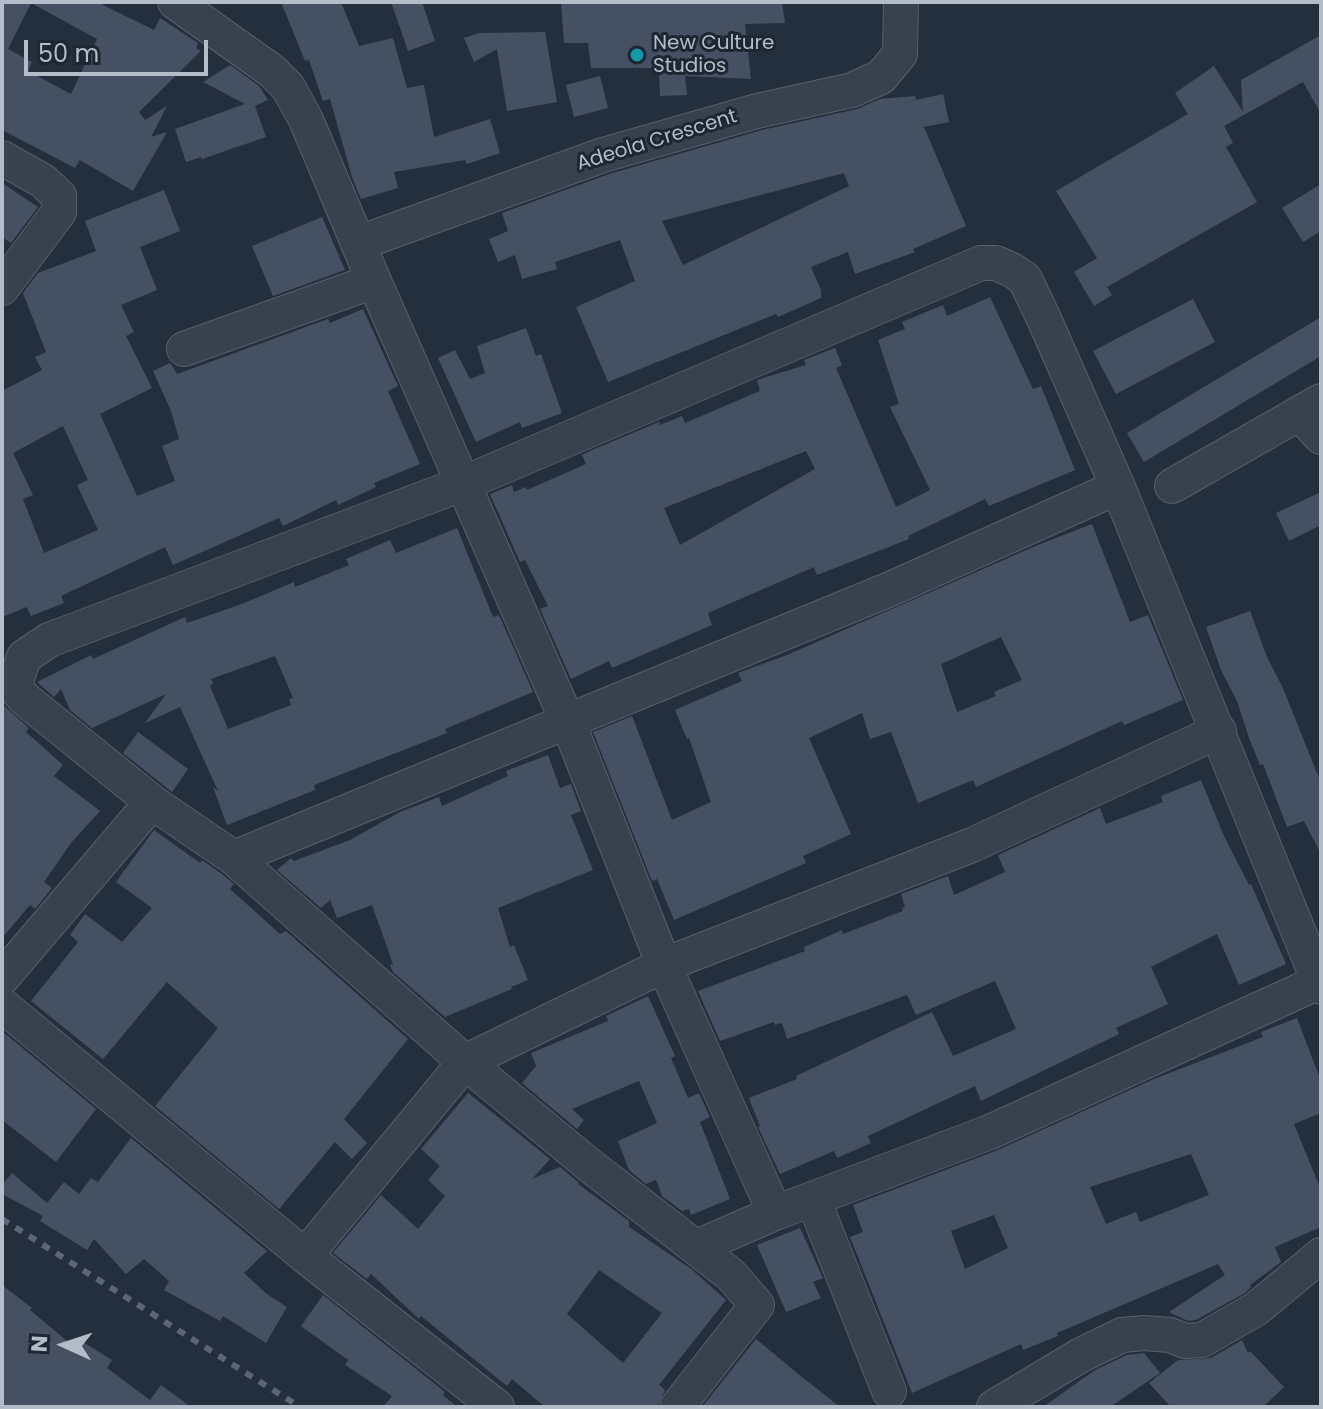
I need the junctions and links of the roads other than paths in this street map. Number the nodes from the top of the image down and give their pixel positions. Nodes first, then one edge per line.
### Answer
1 (175, 2) edge
2 (901, 2) edge
3 (2, 158) edge
4 (359, 243) junction
5 (374, 281) junction
6 (2, 288) edge
7 (184, 349) dead end
8 (1314, 417) edge
9 (462, 484) junction
10 (1172, 486) dead end
11 (1118, 487) junction
12 (10, 668) edge
13 (567, 720) junction
14 (1219, 731) junction
15 (152, 802) junction
16 (234, 858) junction
17 (664, 965) junction
18 (2, 978) edge
19 (1320, 984) edge
20 (2, 1005) edge
21 (465, 1062) junction
22 (813, 1199) junction
23 (775, 1213) junction
24 (697, 1247) junction
25 (1321, 1255) edge
26 (305, 1256) junction
27 (889, 1391) dead end
28 (489, 1405) edge
29 (677, 1407) edge
30 (994, 1407) edge

1 - 4 street
2 - 4 street, Adeola Crescent
3 - 6 street
4 - 5 street
5 - 7 street
5 - 9 street
8 - 10 street
9 - 11 street
9 - 12 street
9 - 13 street
11 - 13 street
11 - 14 street
12 - 15 street
13 - 16 street
13 - 17 street
14 - 17 street
14 - 19 street
15 - 16 street
15 - 18 street
16 - 21 street
17 - 21 street
17 - 23 street
19 - 22 street
20 - 26 street
21 - 24 street
21 - 26 street
22 - 23 street
22 - 27 street
23 - 24 street
24 - 29 street
25 - 30 street
26 - 28 street

